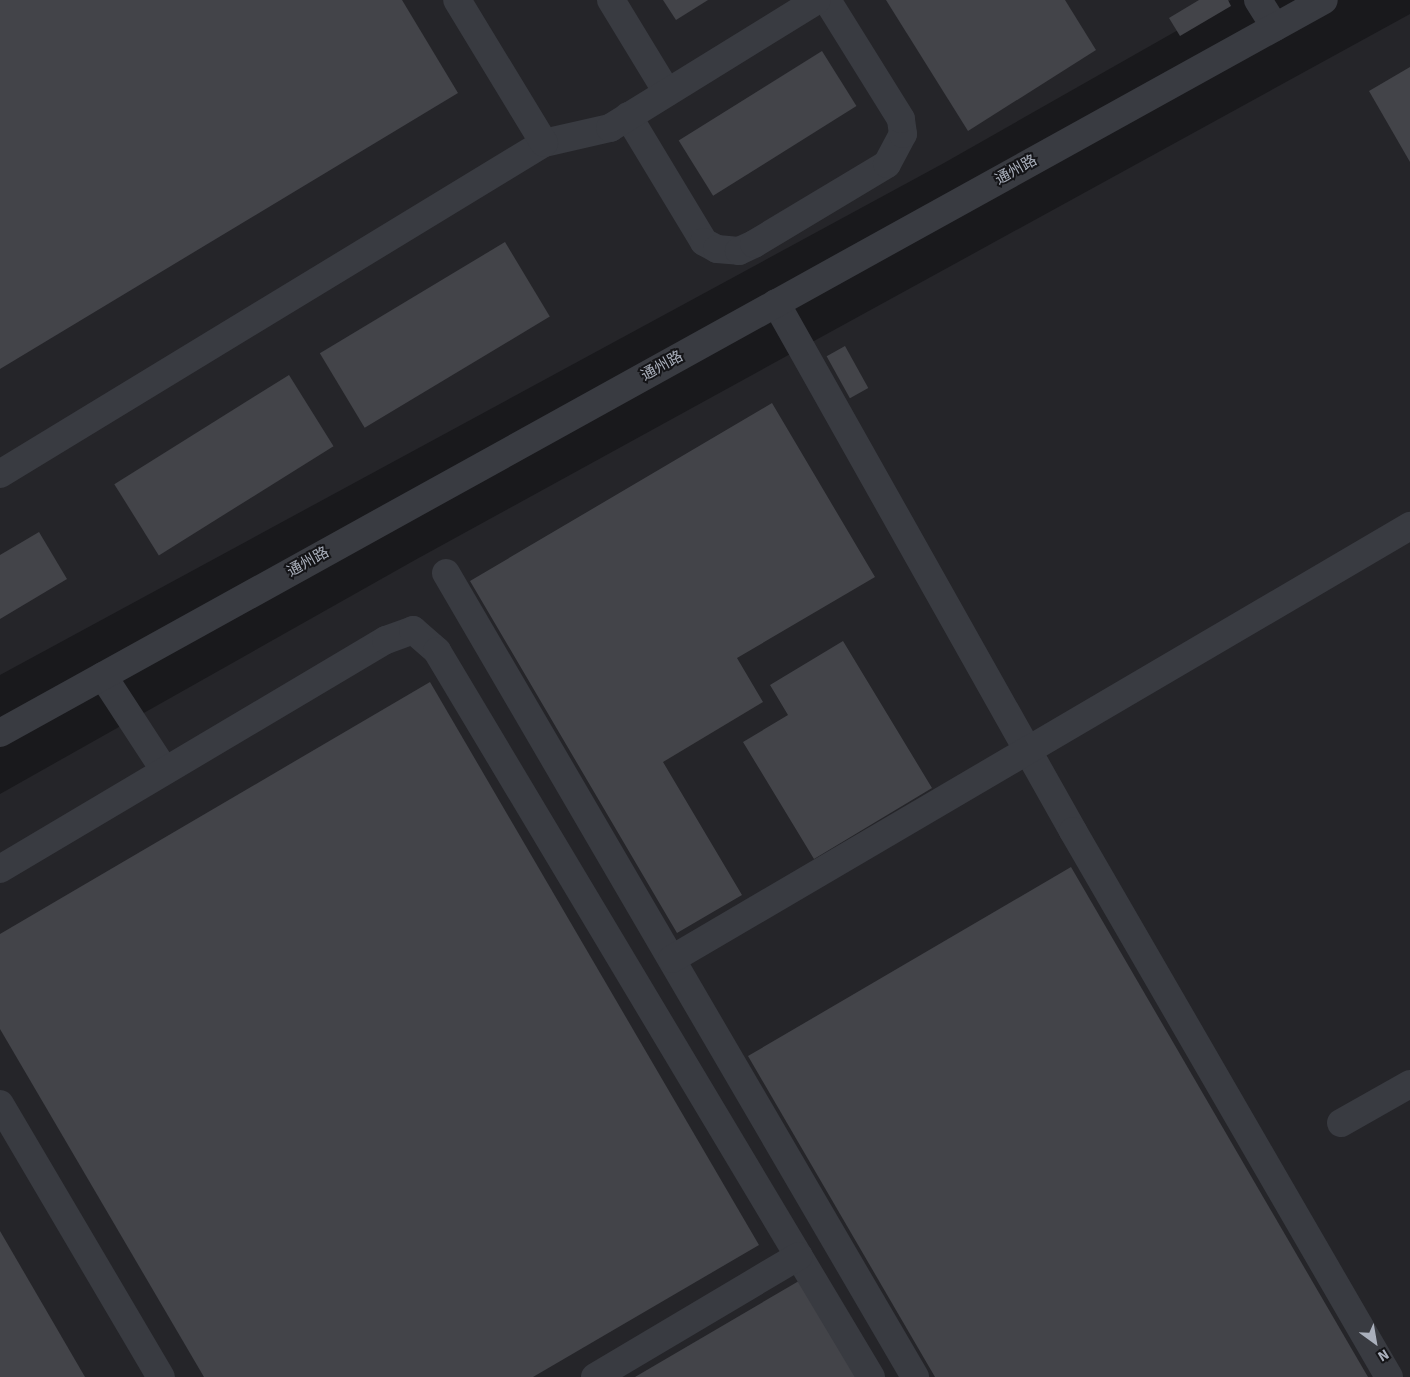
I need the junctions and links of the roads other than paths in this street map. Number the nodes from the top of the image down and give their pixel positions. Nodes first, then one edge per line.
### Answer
1 (457, 0) edge
2 (611, 0) edge
3 (817, 0) edge
4 (827, 0) edge
5 (1258, 0) edge
6 (1324, 0) edge
7 (1274, 27) junction
8 (667, 92) junction
9 (628, 116) junction
10 (544, 143) junction
11 (776, 303) junction
12 (0, 474) edge
13 (1410, 526) edge
14 (446, 573) dead end
15 (103, 676) junction
16 (0, 732) edge
17 (1028, 751) junction
18 (165, 771) junction
19 (0, 869) edge
20 (672, 959) junction
21 (1410, 1084) edge
22 (0, 1104) edge
23 (1341, 1123) dead end
24 (799, 1256) junction
25 (161, 1377) edge
26 (595, 1377) edge
27 (871, 1377) edge
28 (915, 1377) edge
29 (1390, 1377) edge

1 - 10 street
2 - 8 street
3 - 8 street
4 - 9 street
5 - 7 street
6 - 7 street, 通州路
7 - 11 street, 通州路
8 - 9 street
9 - 10 street
10 - 12 street
11 - 15 street, 通州路
11 - 17 street
13 - 17 street
14 - 20 street
15 - 16 street, 通州路
15 - 18 street
17 - 20 street
17 - 29 street
18 - 19 street
18 - 24 street
20 - 28 street
21 - 23 street
22 - 25 street
24 - 26 street
24 - 27 street

